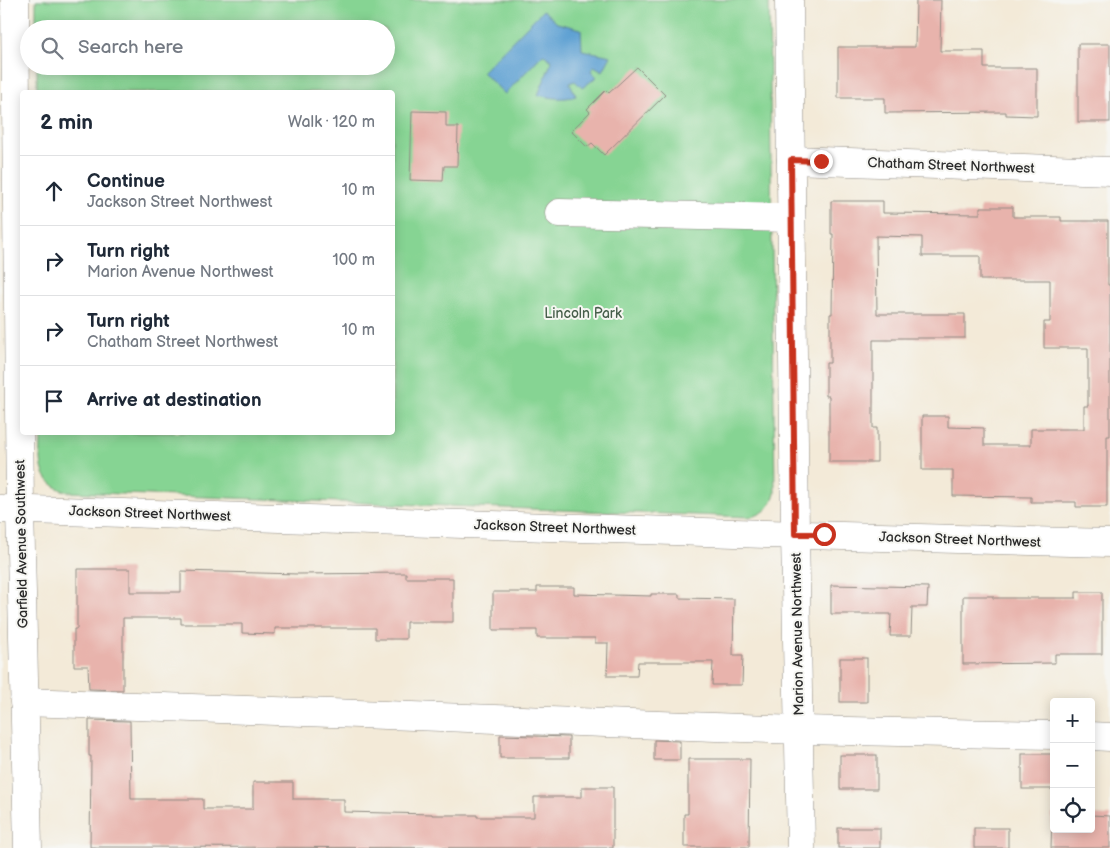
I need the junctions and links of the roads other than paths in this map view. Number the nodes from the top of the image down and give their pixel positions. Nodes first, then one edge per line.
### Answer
1 (15, 0) edge
2 (789, 0) edge
3 (791, 160) junction
4 (1110, 171) edge
5 (559, 213) dead end
6 (791, 218) junction
7 (20, 330) edge
8 (20, 406) edge
9 (10, 509) edge
10 (795, 534) junction
11 (1110, 543) edge
12 (24, 702) junction
13 (800, 730) junction
14 (1050, 736) edge
15 (1095, 736) edge
16 (1110, 737) edge
17 (28, 848) edge
18 (801, 848) edge

1 - 7 street, Garfield Avenue Southwest
2 - 3 street, Marion Avenue Northwest
3 - 4 street, Chatham Street Northwest
3 - 6 street, Marion Avenue Northwest
5 - 6 street
6 - 10 street, Marion Avenue Northwest
8 - 9 street, Garfield Avenue Southwest
9 - 10 street, Jackson Street Northwest
9 - 12 street, Garfield Avenue Southwest
10 - 11 street, Jackson Street Northwest
10 - 13 street, Marion Avenue Northwest
12 - 13 street
12 - 17 street, Garfield Avenue Southwest
13 - 14 street
13 - 18 street, Marion Avenue Northwest
15 - 16 street

